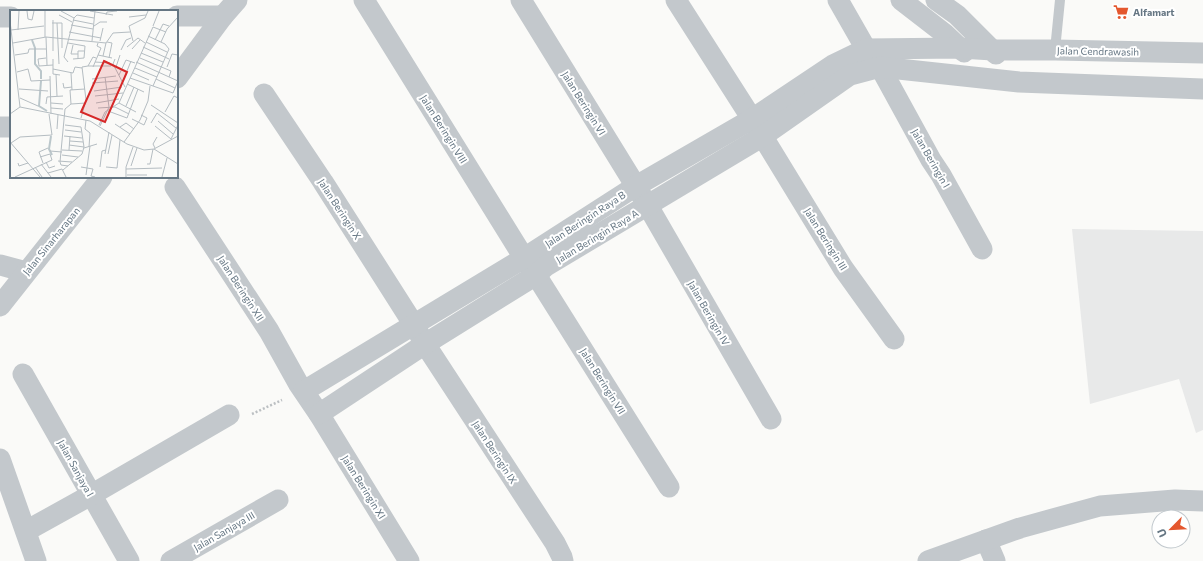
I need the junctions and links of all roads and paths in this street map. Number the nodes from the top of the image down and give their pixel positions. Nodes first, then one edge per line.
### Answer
1 (237, 0) edge
2 (364, 0) edge
3 (521, 0) edge
4 (676, 0) edge
5 (838, 0) edge
6 (900, 0) edge
7 (936, 0) edge
8 (1060, 0) edge
9 (958, 7) edge
10 (178, 16) edge
11 (222, 16) junction
12 (952, 41) junction
13 (866, 49) junction
14 (993, 50) junction
15 (1055, 50) junction
16 (1203, 53) edge
17 (880, 67) junction
18 (178, 77) edge
19 (992, 79) junction
20 (1019, 82) junction
21 (1203, 89) edge
22 (264, 94) dead end
23 (752, 119) junction
24 (763, 136) junction
25 (101, 178) edge
26 (636, 186) junction
27 (175, 187) dead end
28 (648, 206) junction
29 (982, 249) dead end
30 (0, 265) edge
31 (530, 266) junction
32 (26, 272) junction
33 (0, 306) edge
34 (414, 325) junction
35 (894, 339) dead end
36 (425, 344) junction
37 (23, 374) dead end
38 (304, 391) junction
39 (319, 414) junction
40 (229, 415) joint
41 (771, 419) dead end
42 (0, 459) edge
43 (670, 487) dead end
44 (91, 495) junction
45 (278, 500) dead end
46 (1203, 501) edge
47 (26, 531) junction
48 (986, 540) junction
49 (36, 561) edge
50 (129, 561) edge
51 (170, 561) edge
52 (409, 561) edge
53 (562, 561) edge
54 (928, 561) edge
55 (995, 561) edge

1 - 11 street
2 - 31 street, Jalan Beringin VIII
3 - 26 street, Jalan Beringin VI
4 - 23 street
5 - 13 street, Jalan Beringin I
6 - 12 street
7 - 9 street
8 - 15 lane
9 - 12 street
9 - 14 street
10 - 11 street
11 - 18 street
12 - 13 street, Jalan Cendrawasih
12 - 14 street, Jalan Cendrawasih
12 - 19 street
13 - 17 street, Jalan Beringin I
13 - 23 street, Jalan Beringin Raya B
14 - 15 street, Jalan Cendrawasih
14 - 20 street
15 - 16 street, Jalan Cendrawasih
17 - 19 street
17 - 24 street, Jalan Beringin Raya A
17 - 29 street, Jalan Beringin I
19 - 20 street
20 - 21 street
22 - 34 street, Jalan Beringin X
23 - 24 street
23 - 26 street, Jalan Beringin Raya B
24 - 28 street, Jalan Beringin Raya A
24 - 35 street, Jalan Beringin III
25 - 32 street, Jalan Sinarharapan
26 - 28 street, Jalan Beringin VI
26 - 31 street, Jalan Beringin Raya B
27 - 38 street, Jalan Beringin XII
28 - 31 street, Jalan Beringin Raya A
28 - 41 street, Jalan Beringin IV
30 - 32 street
31 - 34 street, Jalan Beringin Raya B
31 - 36 street, Jalan Beringin Raya A
31 - 43 street, Jalan Beringin VII
32 - 33 street, Jalan Sinarharapan
34 - 36 street, Jalan Beringin X
34 - 38 street, Jalan Beringin Raya B
36 - 39 street, Jalan Beringin Raya A
36 - 53 street, Jalan Beringin IX
37 - 44 street, Jalan Sanjaya I
38 - 39 street, Jalan Beringin XII
38 - 40 path
39 - 52 street, Jalan Beringin XI
40 - 44 street
42 - 47 street
44 - 47 street
44 - 50 street, Jalan Sanjaya I
45 - 51 street, Jalan Sanjaya III
46 - 48 street
47 - 49 street
48 - 54 street
48 - 55 street

